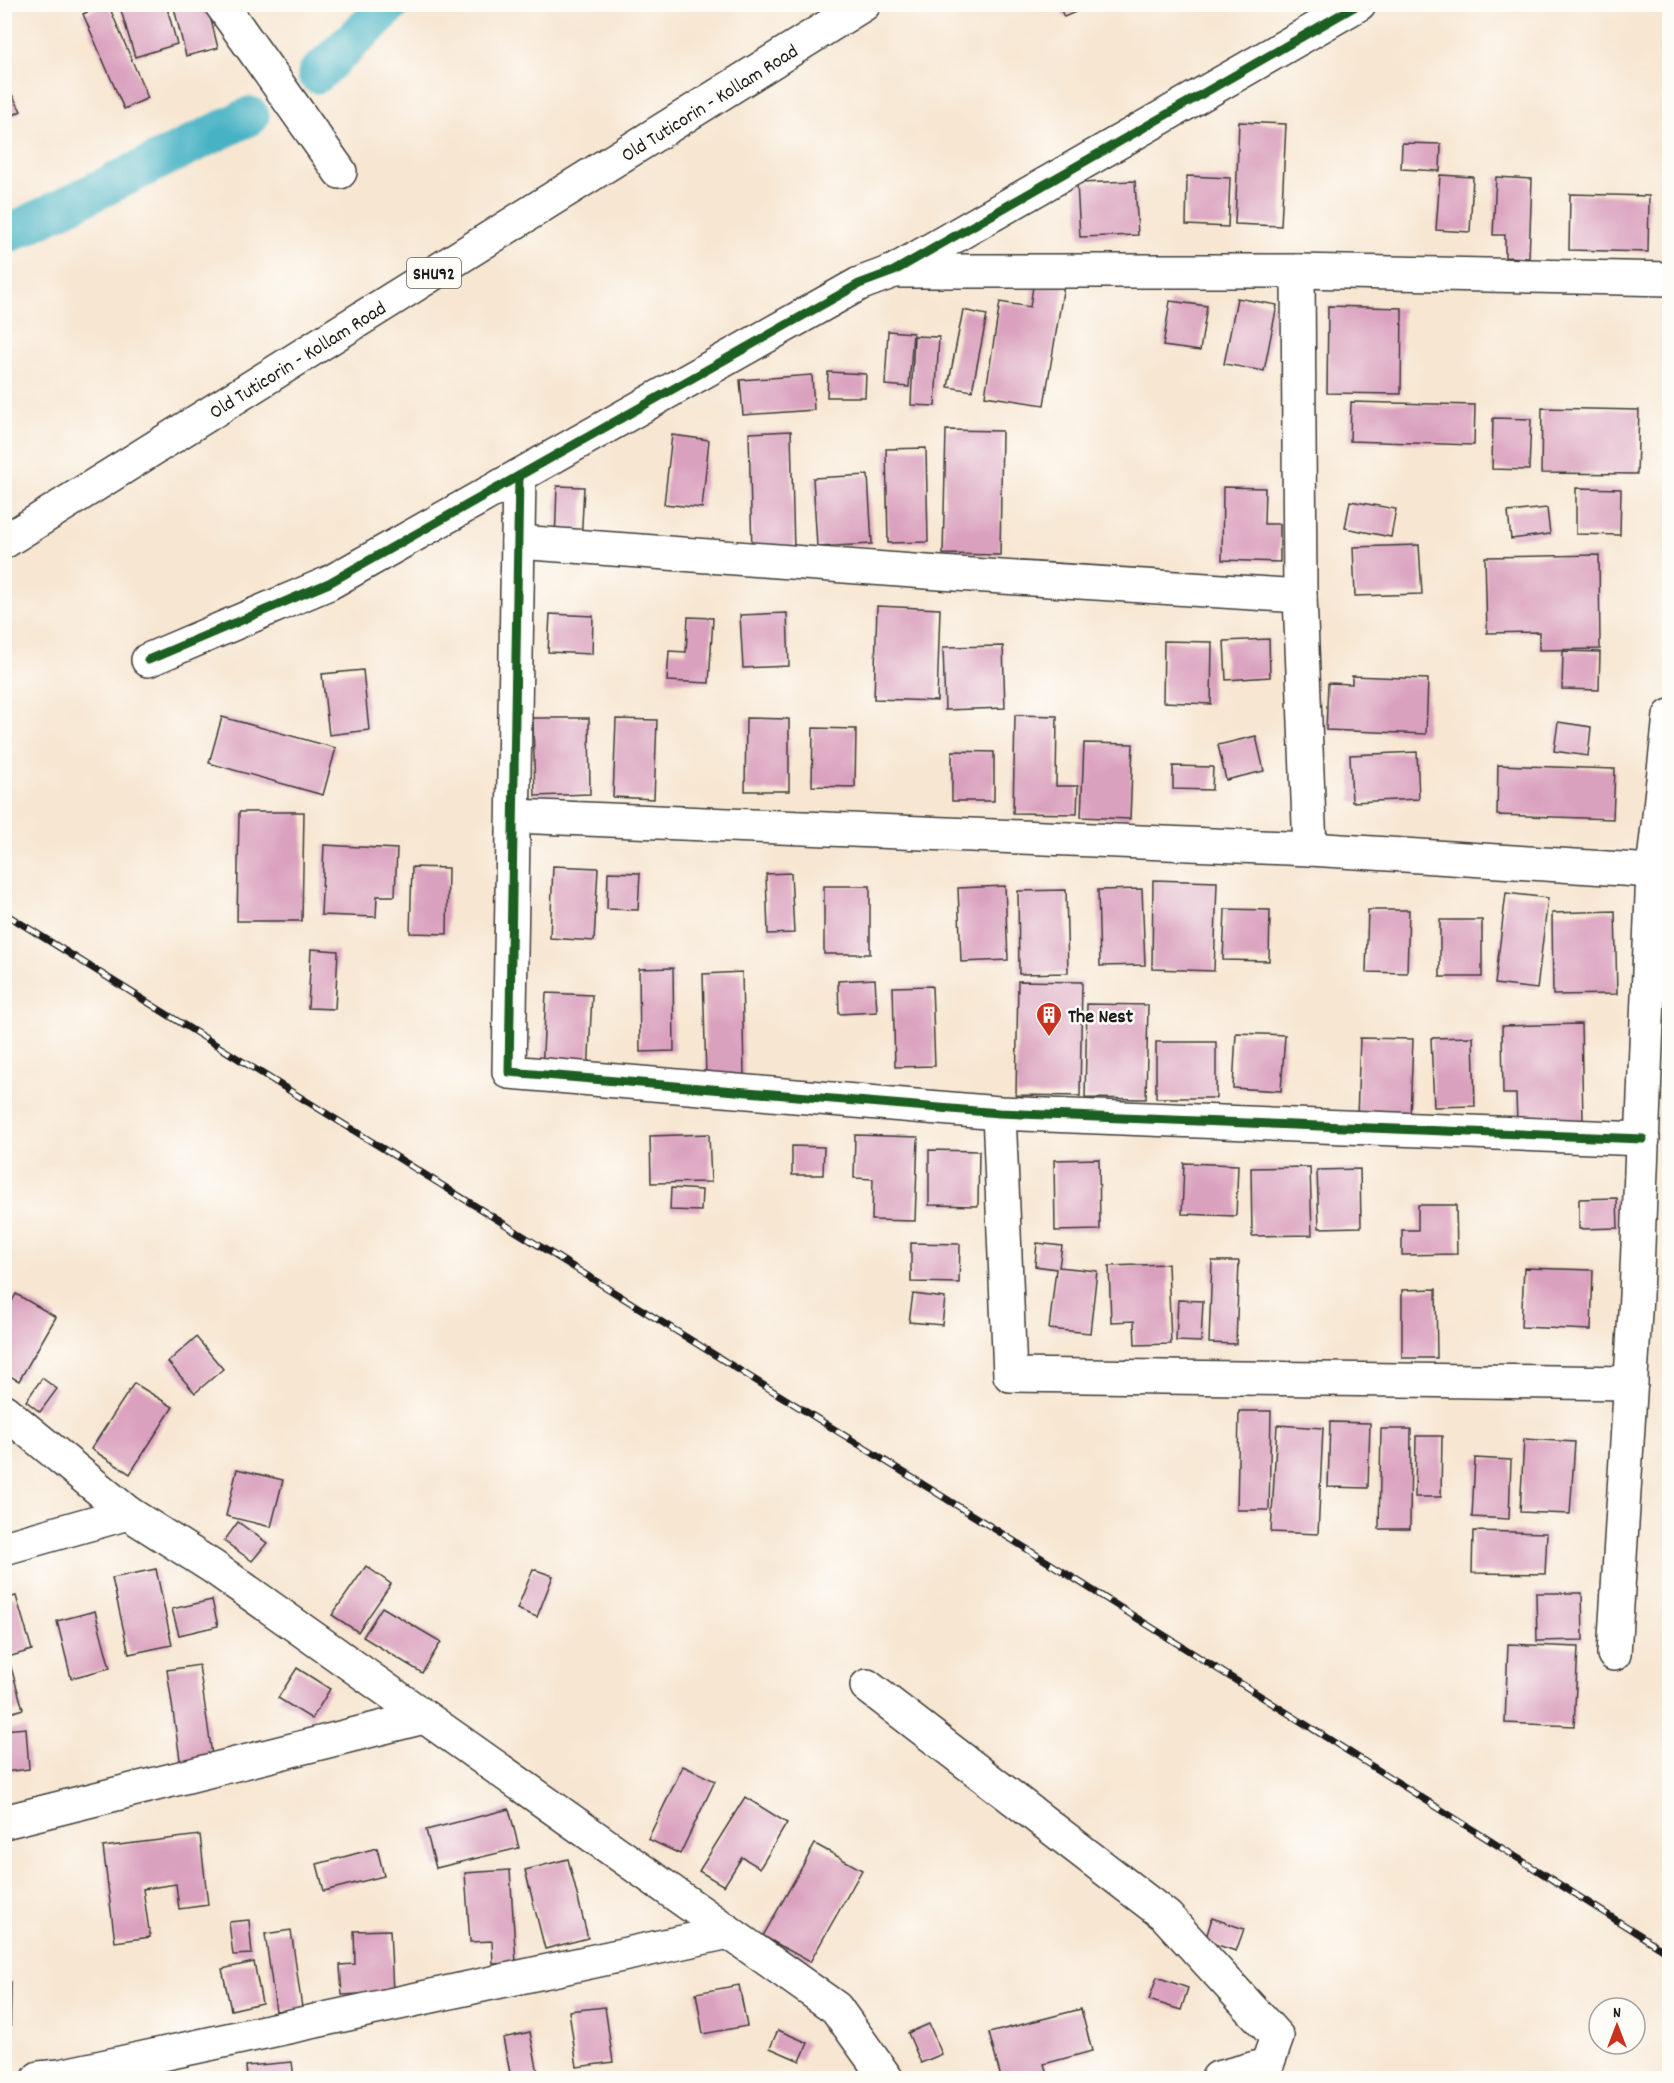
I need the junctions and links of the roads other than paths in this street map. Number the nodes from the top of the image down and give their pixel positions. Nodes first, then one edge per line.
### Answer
1 (221, 4) edge
2 (864, 4) edge
3 (1359, 4) edge
4 (340, 172) dead end
5 (1298, 271) junction
6 (894, 272) junction
7 (1670, 279) edge
8 (519, 476) junction
9 (4, 542) edge
10 (518, 542) junction
11 (1300, 596) junction
12 (148, 660) dead end
13 (1670, 716) edge
14 (514, 816) junction
15 (1310, 849) junction
16 (1653, 871) junction
17 (999, 1113) junction
18 (1643, 1139) junction
19 (1631, 1383) junction
20 (4, 1411) edge
21 (128, 1513) junction
22 (4, 1548) edge
23 (1614, 1653) dead end
24 (867, 1686) dead end
25 (424, 1717) junction
26 (4, 1822) edge
27 (729, 1932) junction
28 (53, 2078) edge
29 (886, 2079) edge
30 (1218, 2079) edge

1 - 4 street
2 - 9 street, Old Tuticorin - Kollam Road / SHU92
3 - 6 street
5 - 6 street
5 - 7 street
5 - 11 street
6 - 8 street
8 - 10 street
8 - 12 street
10 - 11 street
10 - 14 street
11 - 15 street
13 - 16 street
14 - 15 street
14 - 17 street
15 - 16 street
16 - 18 street
17 - 18 street
17 - 19 street
18 - 19 street
19 - 23 street
20 - 21 street
21 - 22 street
21 - 25 street
24 - 30 street
25 - 26 street
25 - 27 street
27 - 28 street
27 - 29 street

